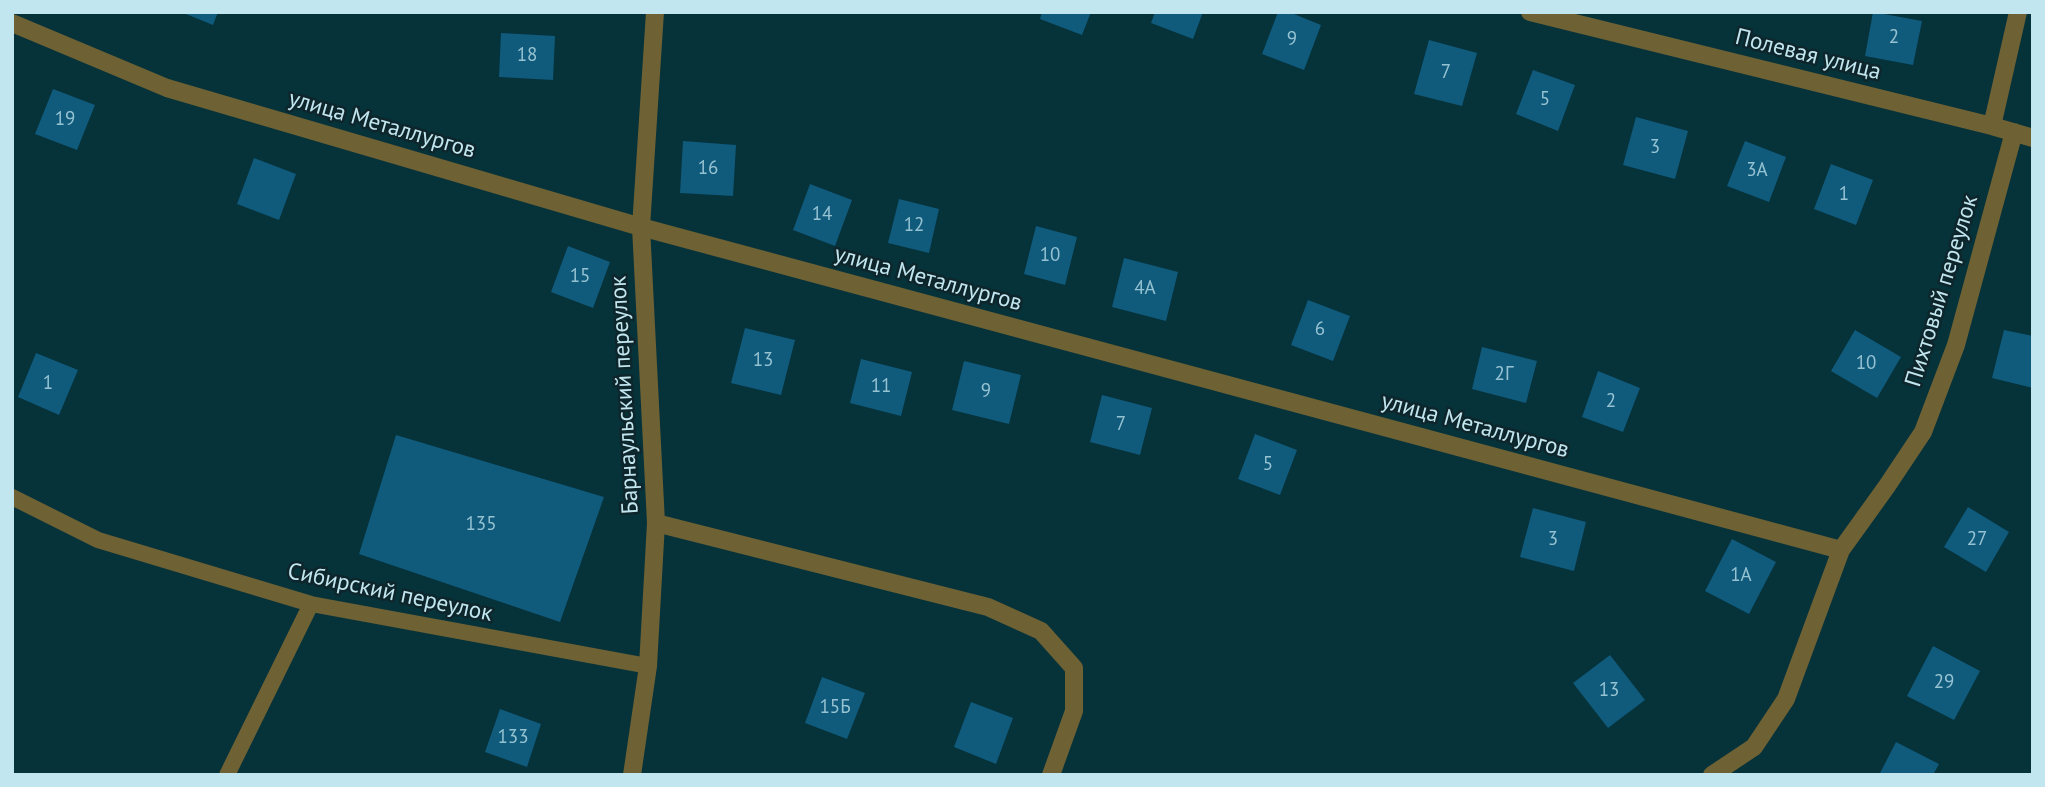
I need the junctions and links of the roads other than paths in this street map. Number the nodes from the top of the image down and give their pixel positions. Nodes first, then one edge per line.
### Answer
1 (655, 12) edge
2 (1530, 12) edge
3 (2018, 12) edge
4 (12, 23) edge
5 (1992, 126) junction
6 (2014, 132) junction
7 (2033, 138) edge
8 (641, 227) junction
9 (12, 496) edge
10 (656, 523) junction
11 (1841, 550) junction
12 (312, 604) junction
13 (648, 666) junction
14 (227, 775) edge
15 (632, 775) edge
16 (1051, 775) edge
17 (1712, 775) edge

1 - 8 street, Барнаульский переулок
2 - 5 street, Полевая улица
3 - 5 street
4 - 8 street, улица Металлургов
5 - 6 street, Полевая улица
6 - 7 street, Полевая улица
6 - 11 street, Пихтовый переулок
8 - 10 street, Барнаульский переулок
8 - 11 street, улица Металлургов
9 - 12 lane, Сибирский переулок
10 - 13 street, Барнаульский переулок
10 - 16 street
11 - 17 street, Пихтовый переулок
12 - 13 lane, Сибирский переулок
12 - 14 lane
13 - 15 street, Барнаульский переулок

